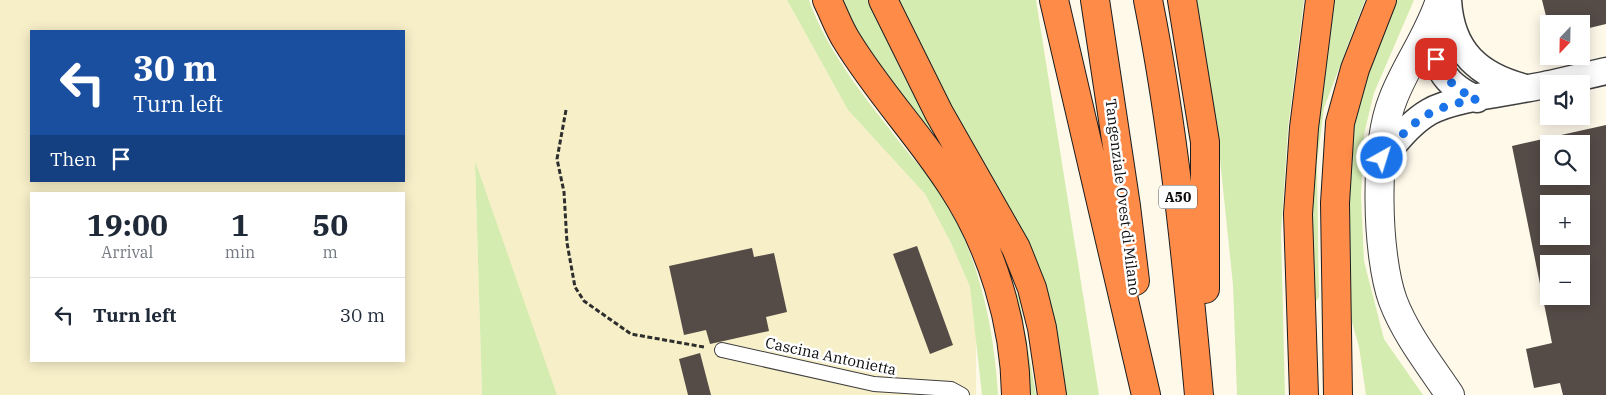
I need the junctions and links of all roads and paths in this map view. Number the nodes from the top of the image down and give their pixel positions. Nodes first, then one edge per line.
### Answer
1 (828, 0) edge
2 (884, 0) edge
3 (1054, 0) edge
4 (1095, 0) edge
5 (1148, 0) edge
6 (1182, 0) edge
7 (1320, 0) edge
8 (1382, 0) edge
9 (1441, 3) edge
10 (1606, 71) edge
11 (1588, 75) edge
12 (1540, 85) edge
13 (1540, 86) edge
14 (1477, 99) junction
15 (566, 110) dead end
16 (1382, 158) junction
17 (722, 350) joint
18 (962, 395) edge
19 (1016, 395) edge
20 (1052, 395) edge
21 (1147, 395) edge
22 (1199, 395) edge
23 (1206, 395) edge
24 (1304, 395) edge
25 (1338, 395) edge
26 (1450, 395) edge

1 - 19 highway
2 - 20 highway
3 - 21 highway
4 - 21 highway, Tangenziale Ovest di Milano
5 - 22 highway, A50
6 - 23 highway
7 - 24 highway
8 - 25 highway
9 - 12 street
9 - 14 street
9 - 16 street
10 - 11 street
13 - 14 street
14 - 16 street
15 - 17 path
16 - 26 street
17 - 18 lane, Cascina Antonietta

